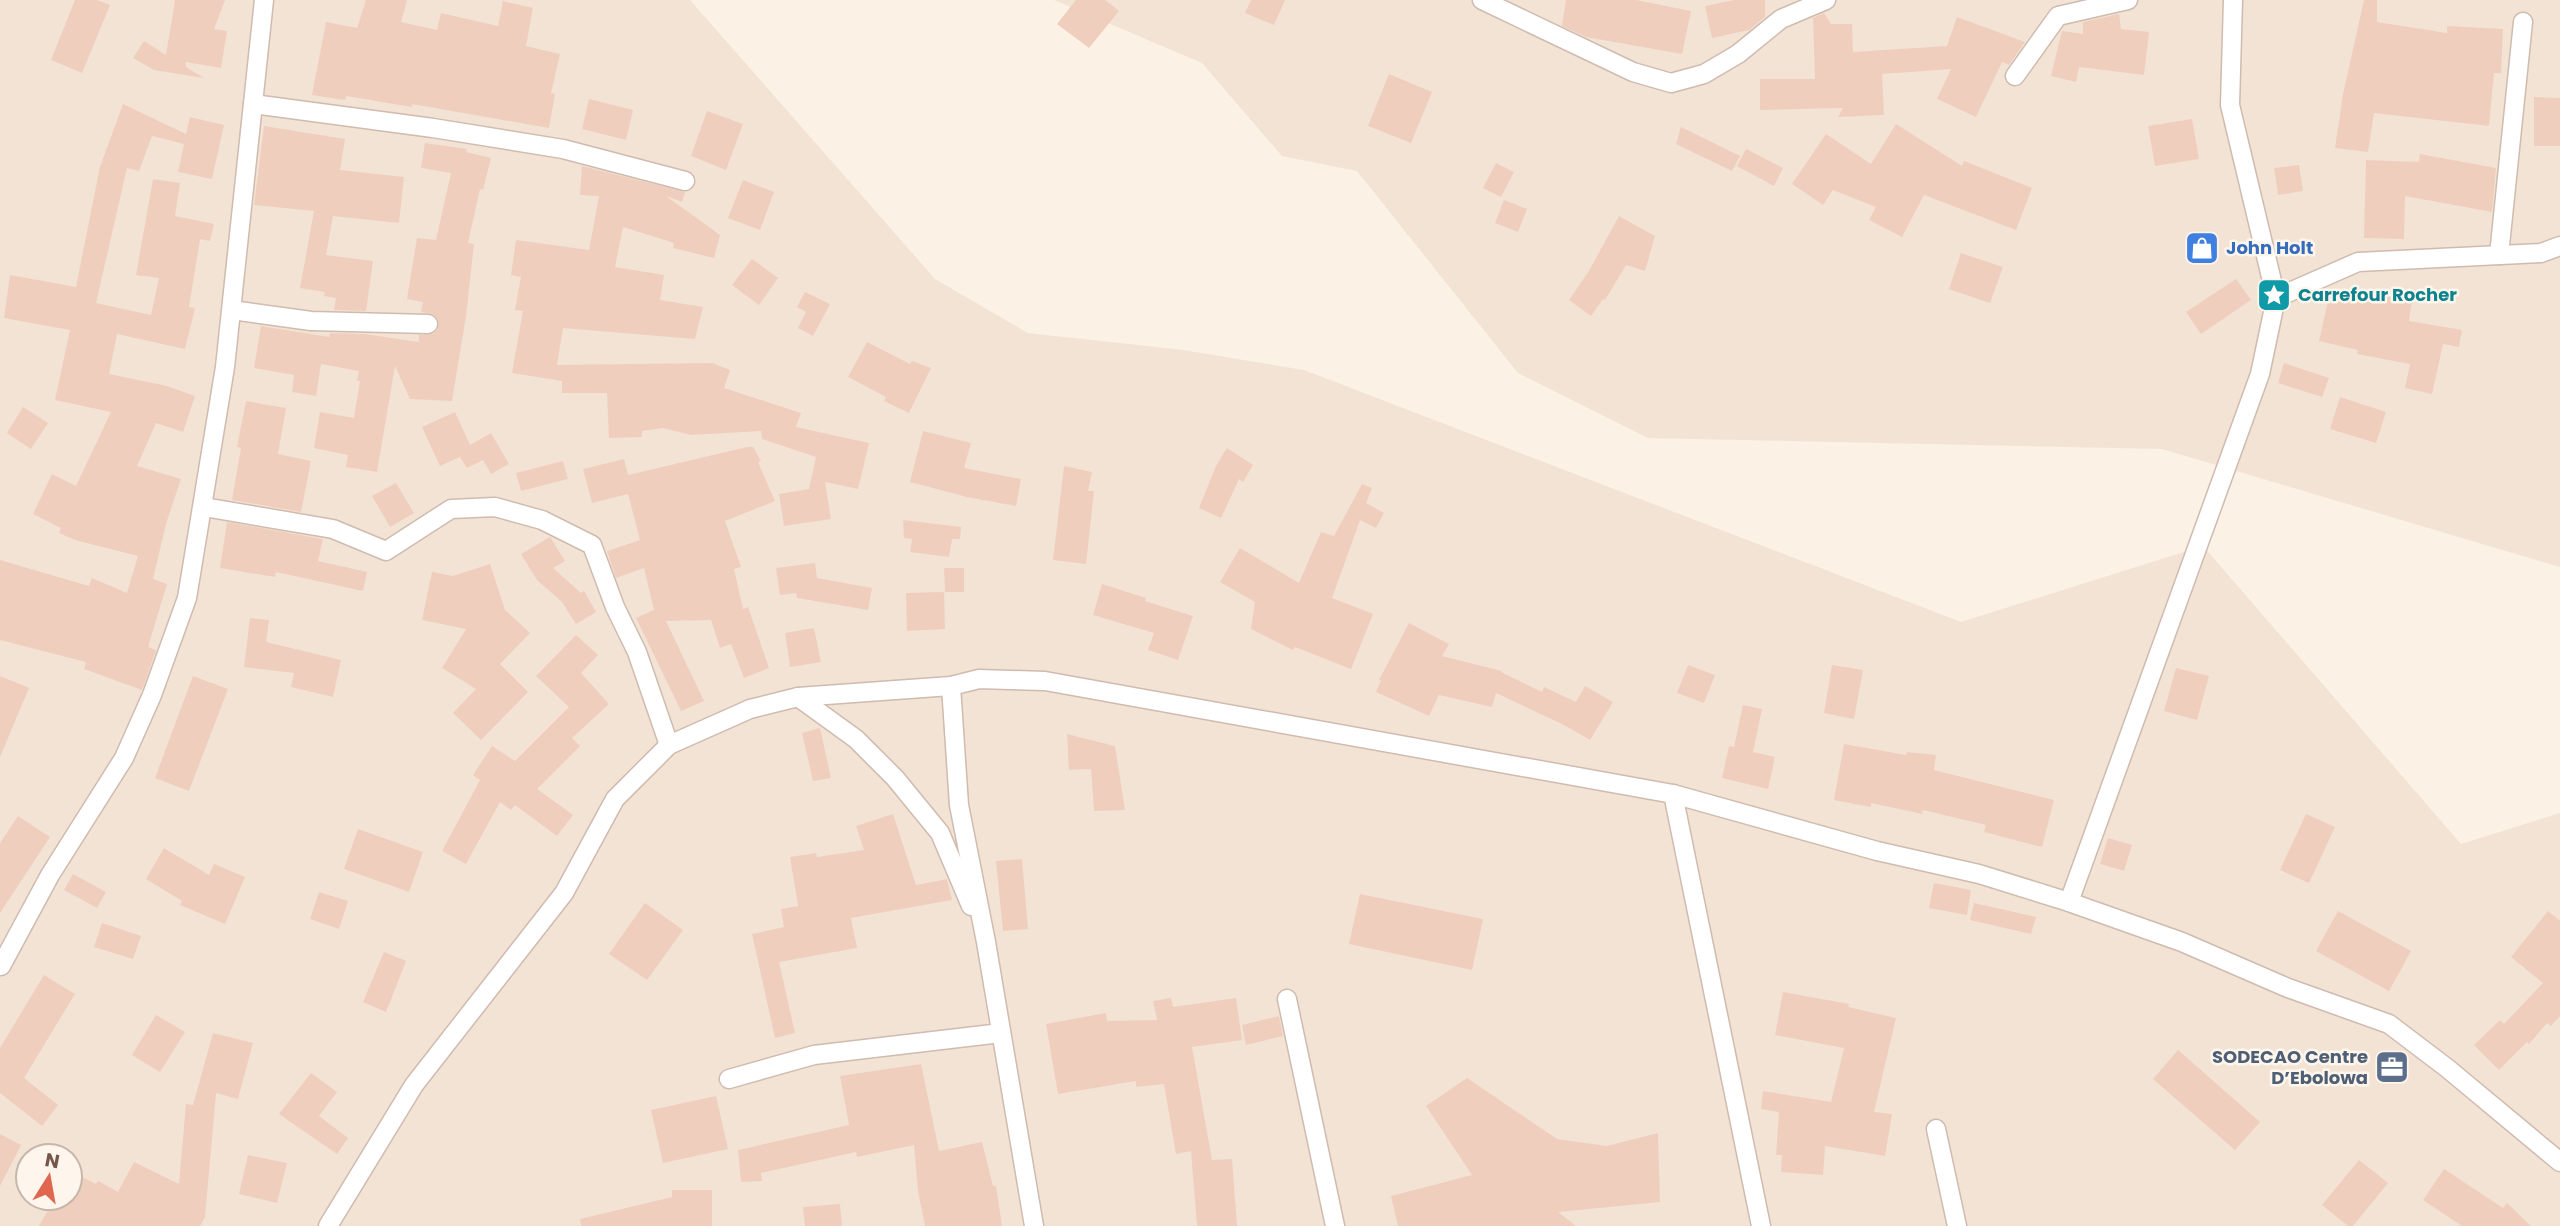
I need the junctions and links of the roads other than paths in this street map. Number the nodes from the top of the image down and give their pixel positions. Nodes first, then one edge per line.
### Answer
1 (264, 0) edge
2 (1482, 0) edge
3 (1826, 0) edge
4 (2128, 0) edge
5 (2234, 0) edge
6 (2523, 22) dead end
7 (2015, 76) dead end
8 (253, 104) junction
9 (685, 181) dead end
10 (2560, 246) edge
11 (2499, 255) junction
12 (2276, 298) junction
13 (232, 310) junction
14 (428, 324) dead end
15 (204, 507) junction
16 (951, 686) junction
17 (798, 697) junction
18 (669, 745) junction
19 (1673, 794) junction
20 (2069, 902) junction
21 (986, 942) junction
22 (0, 967) edge
23 (1287, 999) dead end
24 (1001, 1033) junction
25 (729, 1079) dead end
26 (1936, 1129) dead end
27 (2560, 1162) edge
28 (328, 1226) edge
29 (1034, 1226) edge
30 (1335, 1226) edge
31 (1761, 1226) edge
32 (1957, 1226) edge

1 - 8 street
2 - 3 street
4 - 7 street
5 - 12 street
6 - 11 street
8 - 9 street
8 - 13 street
10 - 11 street
11 - 12 street
12 - 20 street
13 - 14 street
13 - 15 street
15 - 18 street
15 - 22 street
16 - 17 street
16 - 19 street
16 - 21 street
17 - 18 street
17 - 21 street
18 - 28 street
19 - 20 street
19 - 31 street
20 - 27 street
21 - 24 street
23 - 30 street
24 - 25 street
24 - 29 street
26 - 32 street

